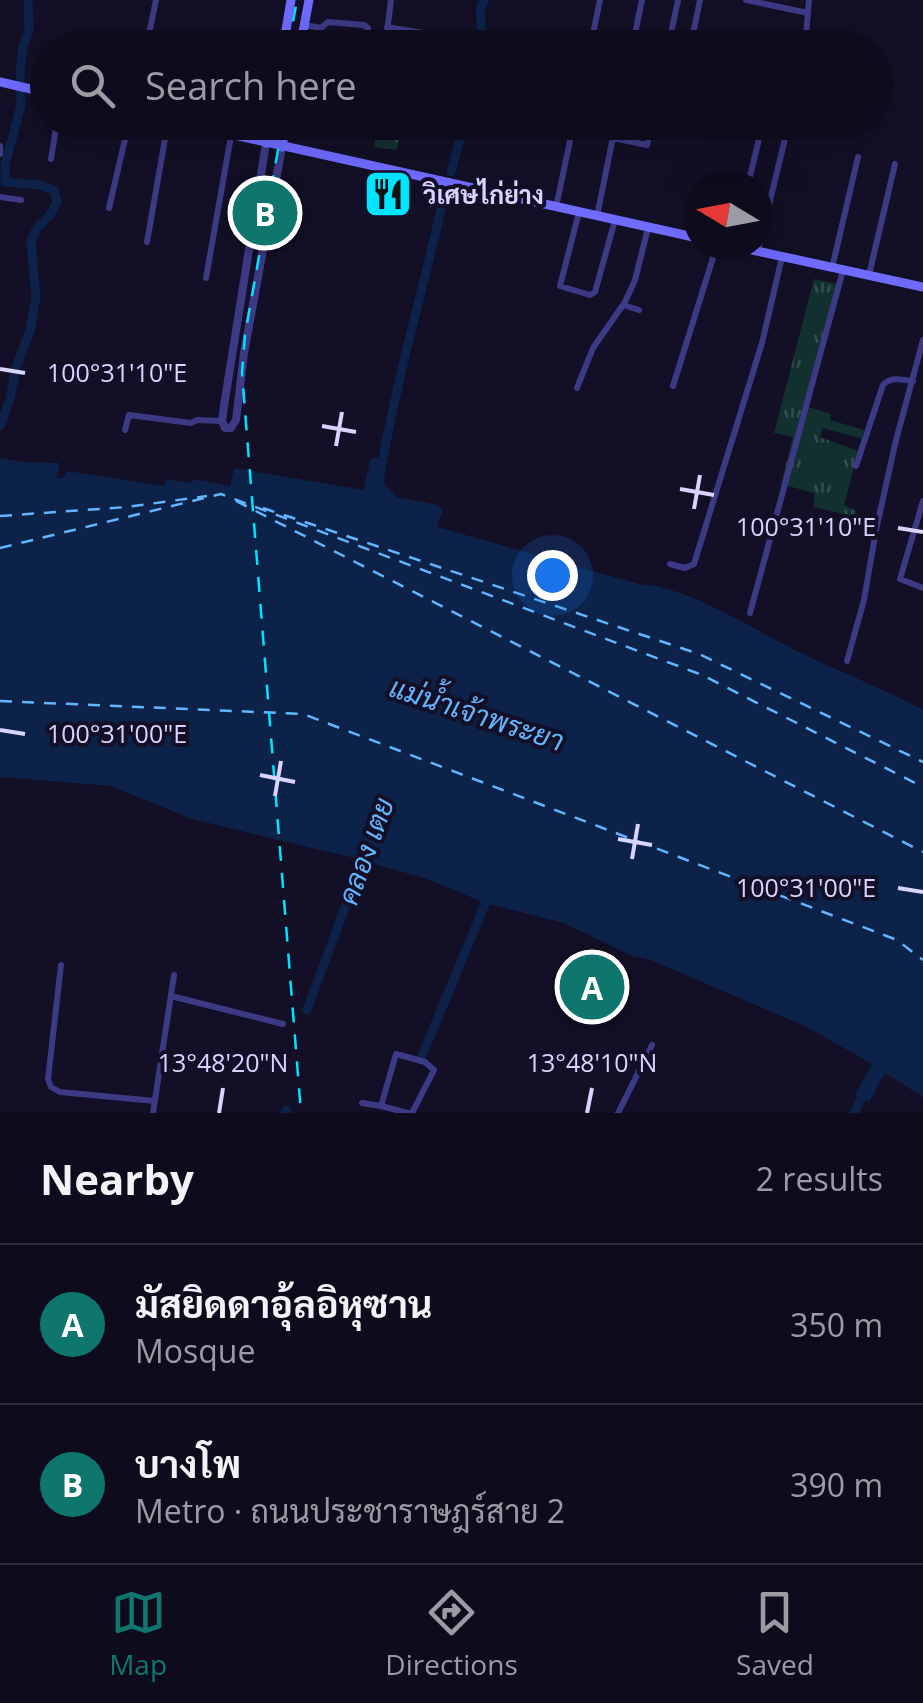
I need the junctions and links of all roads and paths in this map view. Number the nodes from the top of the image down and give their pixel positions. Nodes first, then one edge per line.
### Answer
1 (156, 0) edge
2 (292, 0) edge
3 (309, 0) edge
4 (392, 0) edge
5 (600, 0) edge
6 (642, 0) edge
7 (678, 0) edge
8 (700, 0) edge
9 (746, 0) edge
10 (809, 0) edge
11 (808, 13) junction
12 (304, 25) junction
13 (387, 27) junction
14 (321, 28) joint
15 (150, 30) edge
16 (286, 30) edge
17 (303, 30) edge
18 (368, 30) edge
19 (387, 30) edge
20 (405, 30) edge
21 (594, 30) edge
22 (636, 30) edge
23 (672, 30) edge
24 (694, 30) edge
25 (806, 30) edge
26 (0, 82) edge
27 (30, 89) edge
28 (54, 140) edge
29 (125, 140) edge
30 (165, 140) edge
31 (230, 140) edge
32 (251, 140) edge
33 (267, 140) edge
34 (283, 140) edge
35 (570, 140) edge
36 (613, 140) edge
37 (623, 140) edge
38 (648, 140) edge
39 (759, 140) edge
40 (786, 140) edge
41 (266, 143) junction
42 (0, 146) edge
43 (282, 147) junction
44 (0, 154) edge
45 (858, 156) dead end
46 (51, 159) dead end
47 (895, 164) dead end
48 (752, 170) edge
49 (773, 191) edge
50 (0, 198) edge
51 (21, 200) dead end
52 (556, 206) junction
53 (108, 208) dead end
54 (579, 212) junction
55 (596, 216) junction
56 (614, 220) junction
57 (648, 228) junction
58 (683, 235) edge
59 (146, 242) dead end
60 (773, 254) edge
61 (782, 256) junction
62 (713, 260) edge
63 (837, 269) junction
64 (869, 276) junction
65 (206, 278) dead end
66 (923, 288) edge
67 (623, 305) junction
68 (639, 310) dead end
69 (923, 340) edge
70 (913, 381) junction
71 (673, 386) dead end
72 (576, 388) dead end
73 (222, 421) junction
74 (125, 430) dead end
75 (856, 466) dead end
76 (923, 501) edge
77 (670, 564) dead end
78 (923, 588) edge
79 (750, 612) dead end
80 (847, 661) dead end
81 (61, 965) dead end
82 (174, 976) dead end
83 (170, 996) junction
84 (283, 1024) dead end
85 (652, 1044) dead end
86 (155, 1101) junction
87 (362, 1103) dead end
88 (381, 1106) junction
89 (152, 1113) edge
90 (410, 1113) edge
91 (618, 1113) edge

1 - 15 street
2 - 16 main road
3 - 12 main road
4 - 13 street
5 - 21 street
6 - 22 street
7 - 23 street
8 - 24 street
9 - 11 street
10 - 11 street
11 - 25 street
12 - 14 street
12 - 17 main road
13 - 19 street
13 - 20 street
14 - 18 street
26 - 27 main road
28 - 46 street
29 - 53 street
30 - 59 street
31 - 65 street
32 - 41 main road
33 - 41 main road
34 - 43 main road
35 - 52 street
36 - 55 street
37 - 38 street
39 - 48 street
40 - 49 street
41 - 43 main road
41 - 73 street
42 - 44 street
43 - 52 main road
43 - 73 street
45 - 63 street
47 - 64 street
50 - 51 street
52 - 54 main road
54 - 55 main road
54 - 56 street
55 - 56 main road
56 - 57 main road
57 - 58 main road
57 - 67 street
60 - 61 main road
61 - 63 main road
61 - 77 street
62 - 71 street
63 - 64 main road
63 - 79 street
64 - 66 main road
67 - 68 street
67 - 72 street
69 - 70 street
70 - 75 street
70 - 80 street
73 - 74 street
76 - 78 street
81 - 86 street
82 - 83 street
83 - 84 street
83 - 86 street
85 - 91 street
86 - 89 street
87 - 88 street
88 - 90 street
88 - 90 street

